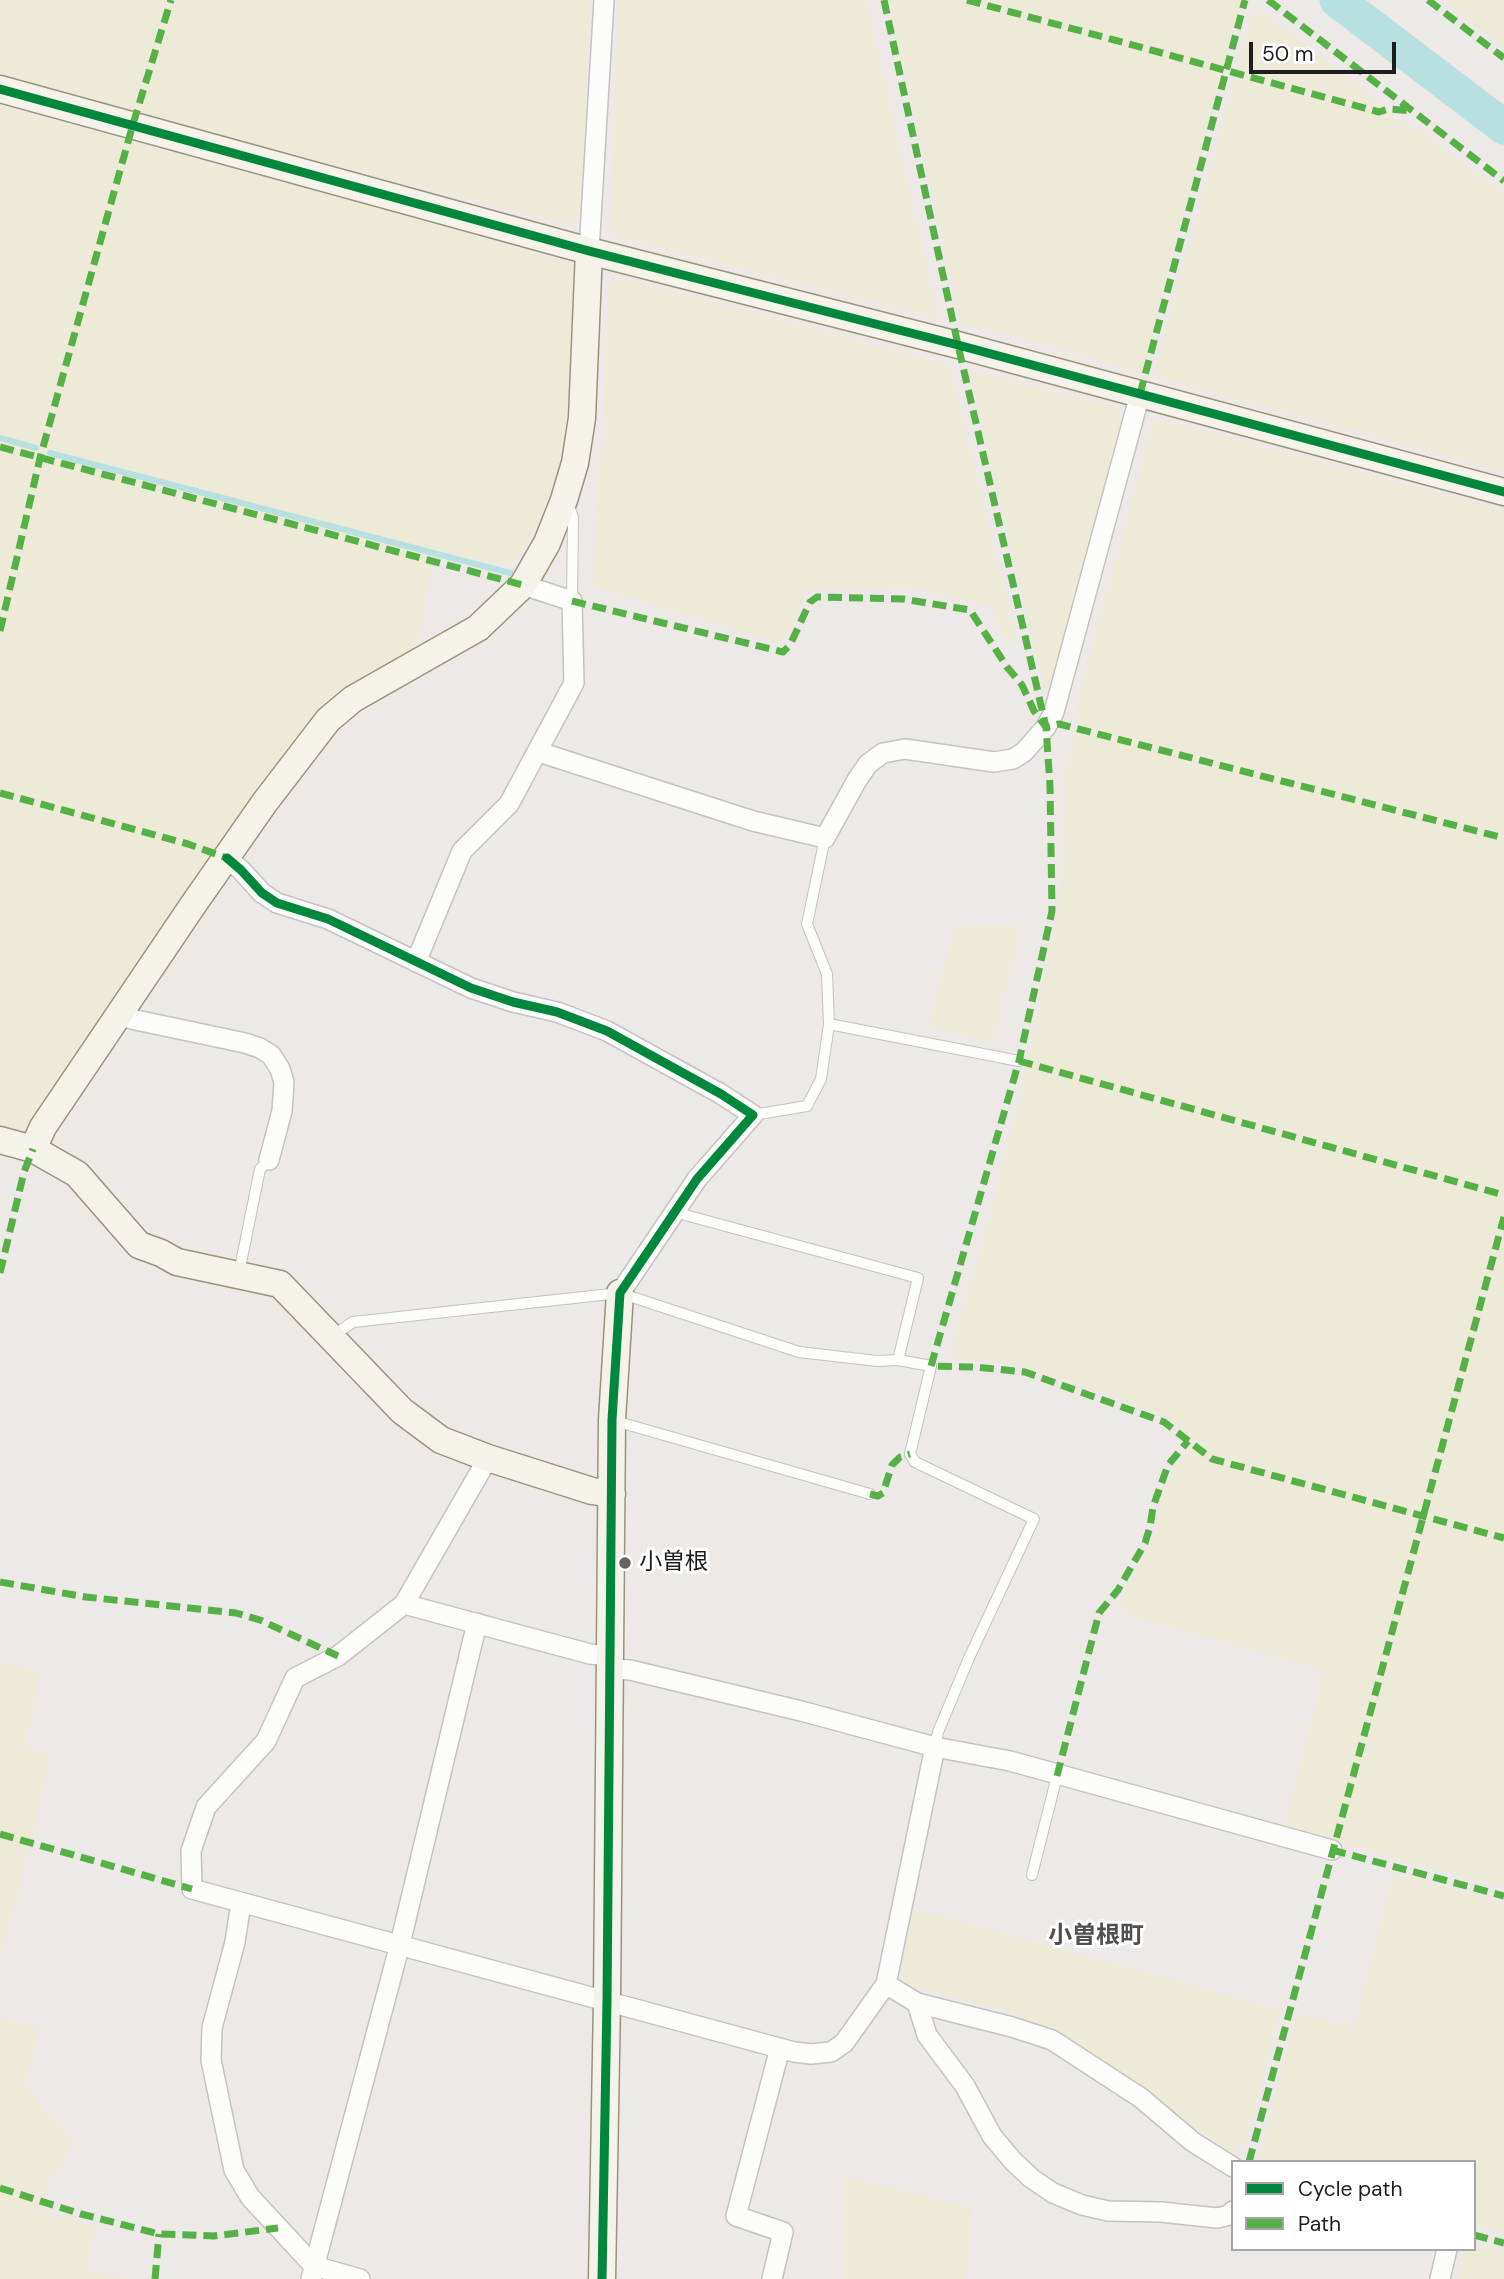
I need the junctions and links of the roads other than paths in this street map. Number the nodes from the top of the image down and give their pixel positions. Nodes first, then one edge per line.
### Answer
1 (604, 0) edge
2 (0, 89) edge
3 (589, 251) junction
4 (1140, 394) junction
5 (1504, 492) edge
6 (566, 495) junction
7 (523, 585) junction
8 (572, 601) junction
9 (539, 752) junction
10 (825, 838) junction
11 (227, 858) junction
12 (416, 962) junction
13 (117, 1016) junction
14 (829, 1024) junction
15 (1019, 1061) dead end
16 (753, 1115) junction
17 (0, 1140) edge
18 (33, 1149) junction
19 (269, 1160) joint
20 (674, 1212) junction
21 (239, 1274) junction
22 (620, 1293) junction
23 (331, 1337) junction
24 (898, 1360) junction
25 (612, 1420) junction
26 (488, 1458) junction
27 (612, 1494) junction
28 (870, 1494) dead end
29 (404, 1604) junction
30 (477, 1623) junction
31 (609, 1663) junction
32 (935, 1747) junction
33 (1057, 1776) junction
34 (1332, 1850) dead end
35 (1032, 1875) dead end
36 (241, 1903) junction
37 (400, 1944) junction
38 (886, 1984) junction
39 (607, 2000) junction
40 (917, 2003) junction
41 (780, 2048) junction
42 (1231, 2165) edge
43 (1231, 2214) edge
44 (1447, 2251) edge
45 (313, 2272) edge
46 (360, 2279) edge
47 (602, 2279) edge
48 (772, 2279) edge
49 (1440, 2279) edge

1 - 3 street
2 - 3 street
3 - 4 street
3 - 6 street
4 - 5 street
4 - 10 street
6 - 7 street
6 - 8 lane
7 - 8 street
7 - 11 street
8 - 9 street
9 - 10 street
9 - 12 street
10 - 14 lane
11 - 12 street
11 - 13 street
12 - 16 street
13 - 18 street
13 - 19 street
14 - 15 lane
14 - 16 lane
16 - 20 street
17 - 18 street
18 - 21 street
19 - 21 lane
20 - 22 street
20 - 24 lane
21 - 23 street
22 - 23 lane
22 - 24 lane
22 - 25 street
23 - 26 street
24 - 32 lane
25 - 27 street
25 - 28 lane
26 - 27 street
26 - 29 street
27 - 31 street
29 - 30 street
29 - 36 street
30 - 31 street
30 - 37 street
31 - 32 street
31 - 39 street
32 - 33 street
32 - 38 street
33 - 34 street
33 - 35 lane
36 - 37 street
36 - 45 street
37 - 39 street
37 - 45 street
38 - 40 street
38 - 41 street
39 - 41 street
39 - 47 street
40 - 42 street
40 - 43 street
41 - 48 street
44 - 49 street
45 - 46 street

